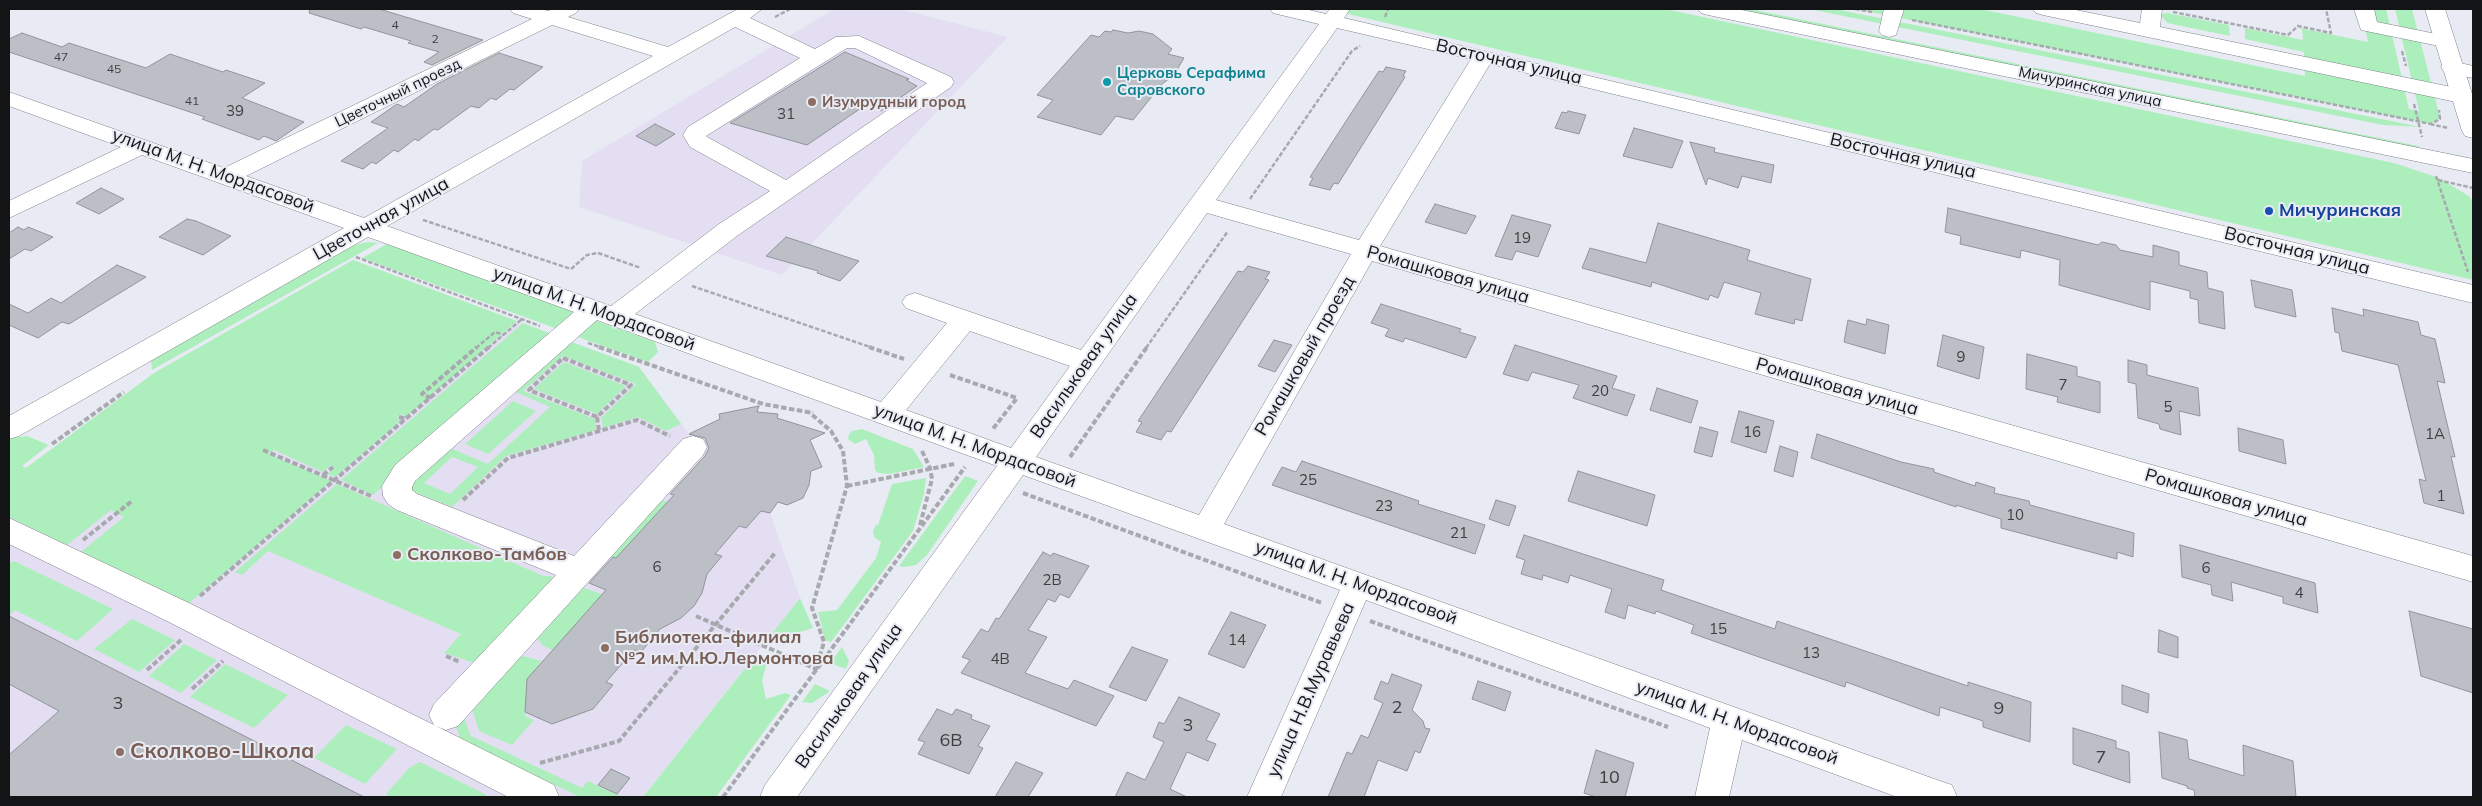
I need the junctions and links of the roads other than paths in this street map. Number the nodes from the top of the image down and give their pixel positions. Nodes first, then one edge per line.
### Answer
1 (520, 9) edge
2 (1280, 9) edge
3 (1708, 9) edge
4 (1778, 9) edge
5 (2043, 9) edge
6 (2364, 9) edge
7 (2435, 9) edge
8 (2161, 10) edge
9 (560, 13) edge
10 (744, 14) edge
11 (1336, 15) edge
12 (1891, 19) edge
13 (2149, 31) junction
14 (2444, 40) junction
15 (671, 55) junction
16 (1484, 56) junction
17 (814, 57) junction
18 (2452, 67) junction
19 (2473, 72) edge
20 (2461, 96) junction
21 (9, 99) edge
22 (2473, 131) edge
23 (2423, 139) junction
24 (140, 146) junction
25 (2473, 149) edge
26 (2473, 166) edge
27 (228, 176) junction
28 (787, 190) junction
29 (1201, 203) junction
30 (9, 210) edge
31 (368, 227) junction
32 (1365, 251) junction
33 (2471, 283) edge
34 (915, 302) dead end
35 (604, 312) junction
36 (964, 320) junction
37 (1086, 362) junction
38 (887, 414) junction
39 (9, 429) edge
40 (693, 448) road end
41 (1008, 472) junction
42 (1206, 529) junction
43 (15, 540) edge
44 (2473, 569) edge
45 (579, 571) junction
46 (1352, 598) junction
47 (446, 715) dead end
48 (1729, 720) junction
49 (542, 797) edge
50 (777, 797) edge
51 (1264, 797) edge
52 (1712, 797) edge
53 (1940, 797) edge

1 - 9 street
2 - 11 street, Восточная улица
3 - 23 street, Мичуринская улица
4 - 12 street, Мичуринская улица
5 - 13 street
6 - 14 street
7 - 14 street
8 - 13 street
9 - 15 street
9 - 27 street, Цветочный проезд
10 - 15 street, Цветочная улица
10 - 17 street
11 - 16 street, Восточная улица
11 - 29 street, Васильковая улица
12 - 23 street, Мичуринская улица
13 - 20 street
14 - 18 street
15 - 31 street, Цветочная улица
16 - 32 street, Ромашковый проезд
16 - 33 street, Восточная улица
17 - 28 street
17 - 28 street
18 - 19 street
18 - 20 street
20 - 22 street
21 - 24 street, улица М. Н. Мордасовой
23 - 25 street, Мичуринская улица
23 - 26 street, Мичуринская улица
24 - 27 street, улица М. Н. Мордасовой
24 - 30 street
27 - 31 street, улица М. Н. Мордасовой
28 - 35 street
29 - 32 street, Ромашковая улица
29 - 37 street, Васильковая улица
31 - 35 street, улица М. Н. Мордасовой
31 - 39 street, Цветочная улица
32 - 42 street, Ромашковый проезд
32 - 44 street, Ромашковая улица
34 - 36 street
35 - 38 street, улица М. Н. Мордасовой
35 - 45 street
36 - 37 street
36 - 38 street
37 - 41 street, Васильковая улица
38 - 41 street, улица М. Н. Мордасовой
40 - 45 street
41 - 42 street, улица М. Н. Мордасовой
41 - 50 street, Васильковая улица
42 - 46 street, улица М. Н. Мордасовой
43 - 49 street
45 - 47 street
46 - 48 street, улица М. Н. Мордасовой
46 - 51 street, улица Н.В.Муравьева
48 - 52 street
48 - 53 street, улица М. Н. Мордасовой

